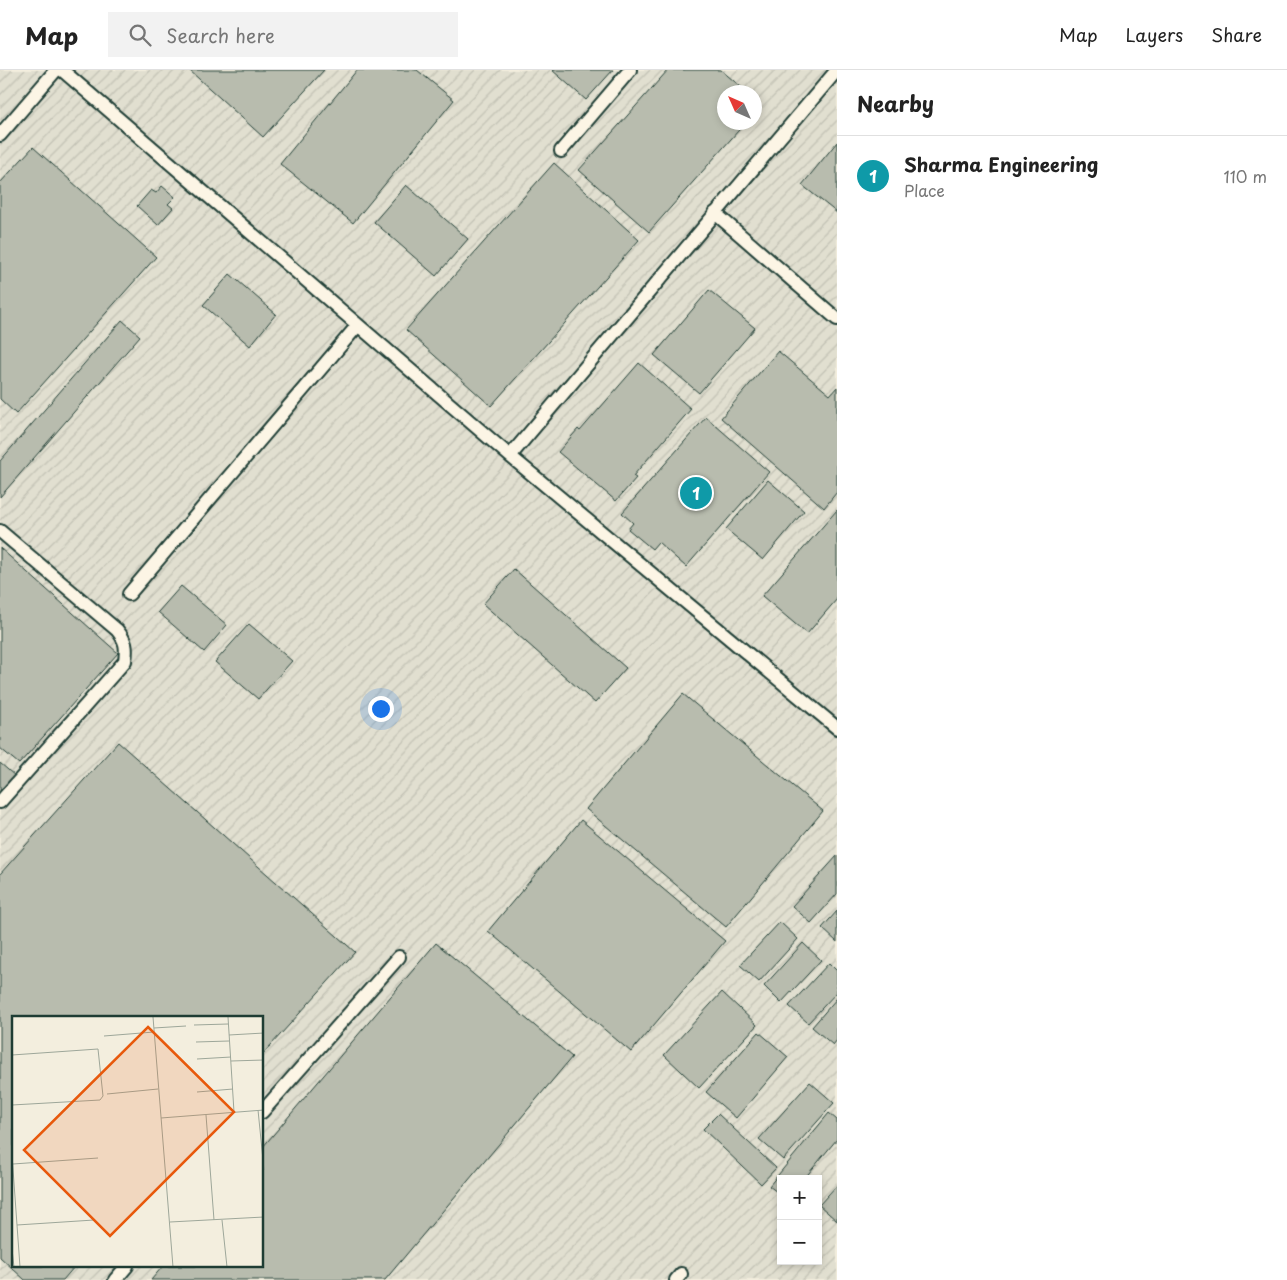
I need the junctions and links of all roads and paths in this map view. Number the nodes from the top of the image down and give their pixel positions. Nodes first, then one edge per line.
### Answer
1 (56, 70) edge
2 (62, 70) edge
3 (630, 70) edge
4 (837, 70) edge
5 (0, 135) edge
6 (561, 151) dead end
7 (715, 214) junction
8 (837, 318) edge
9 (358, 325) junction
10 (510, 456) junction
11 (0, 531) edge
12 (129, 594) dead end
13 (837, 728) edge
14 (0, 802) edge
15 (398, 958) dead end
16 (264, 1110) edge
17 (125, 1268) edge
18 (115, 1280) edge

1 - 5 lane
2 - 9 lane
3 - 6 lane
4 - 7 lane
7 - 8 lane
7 - 10 lane
9 - 10 lane
9 - 12 lane
10 - 13 lane
11 - 14 lane
15 - 16 lane
17 - 18 lane

